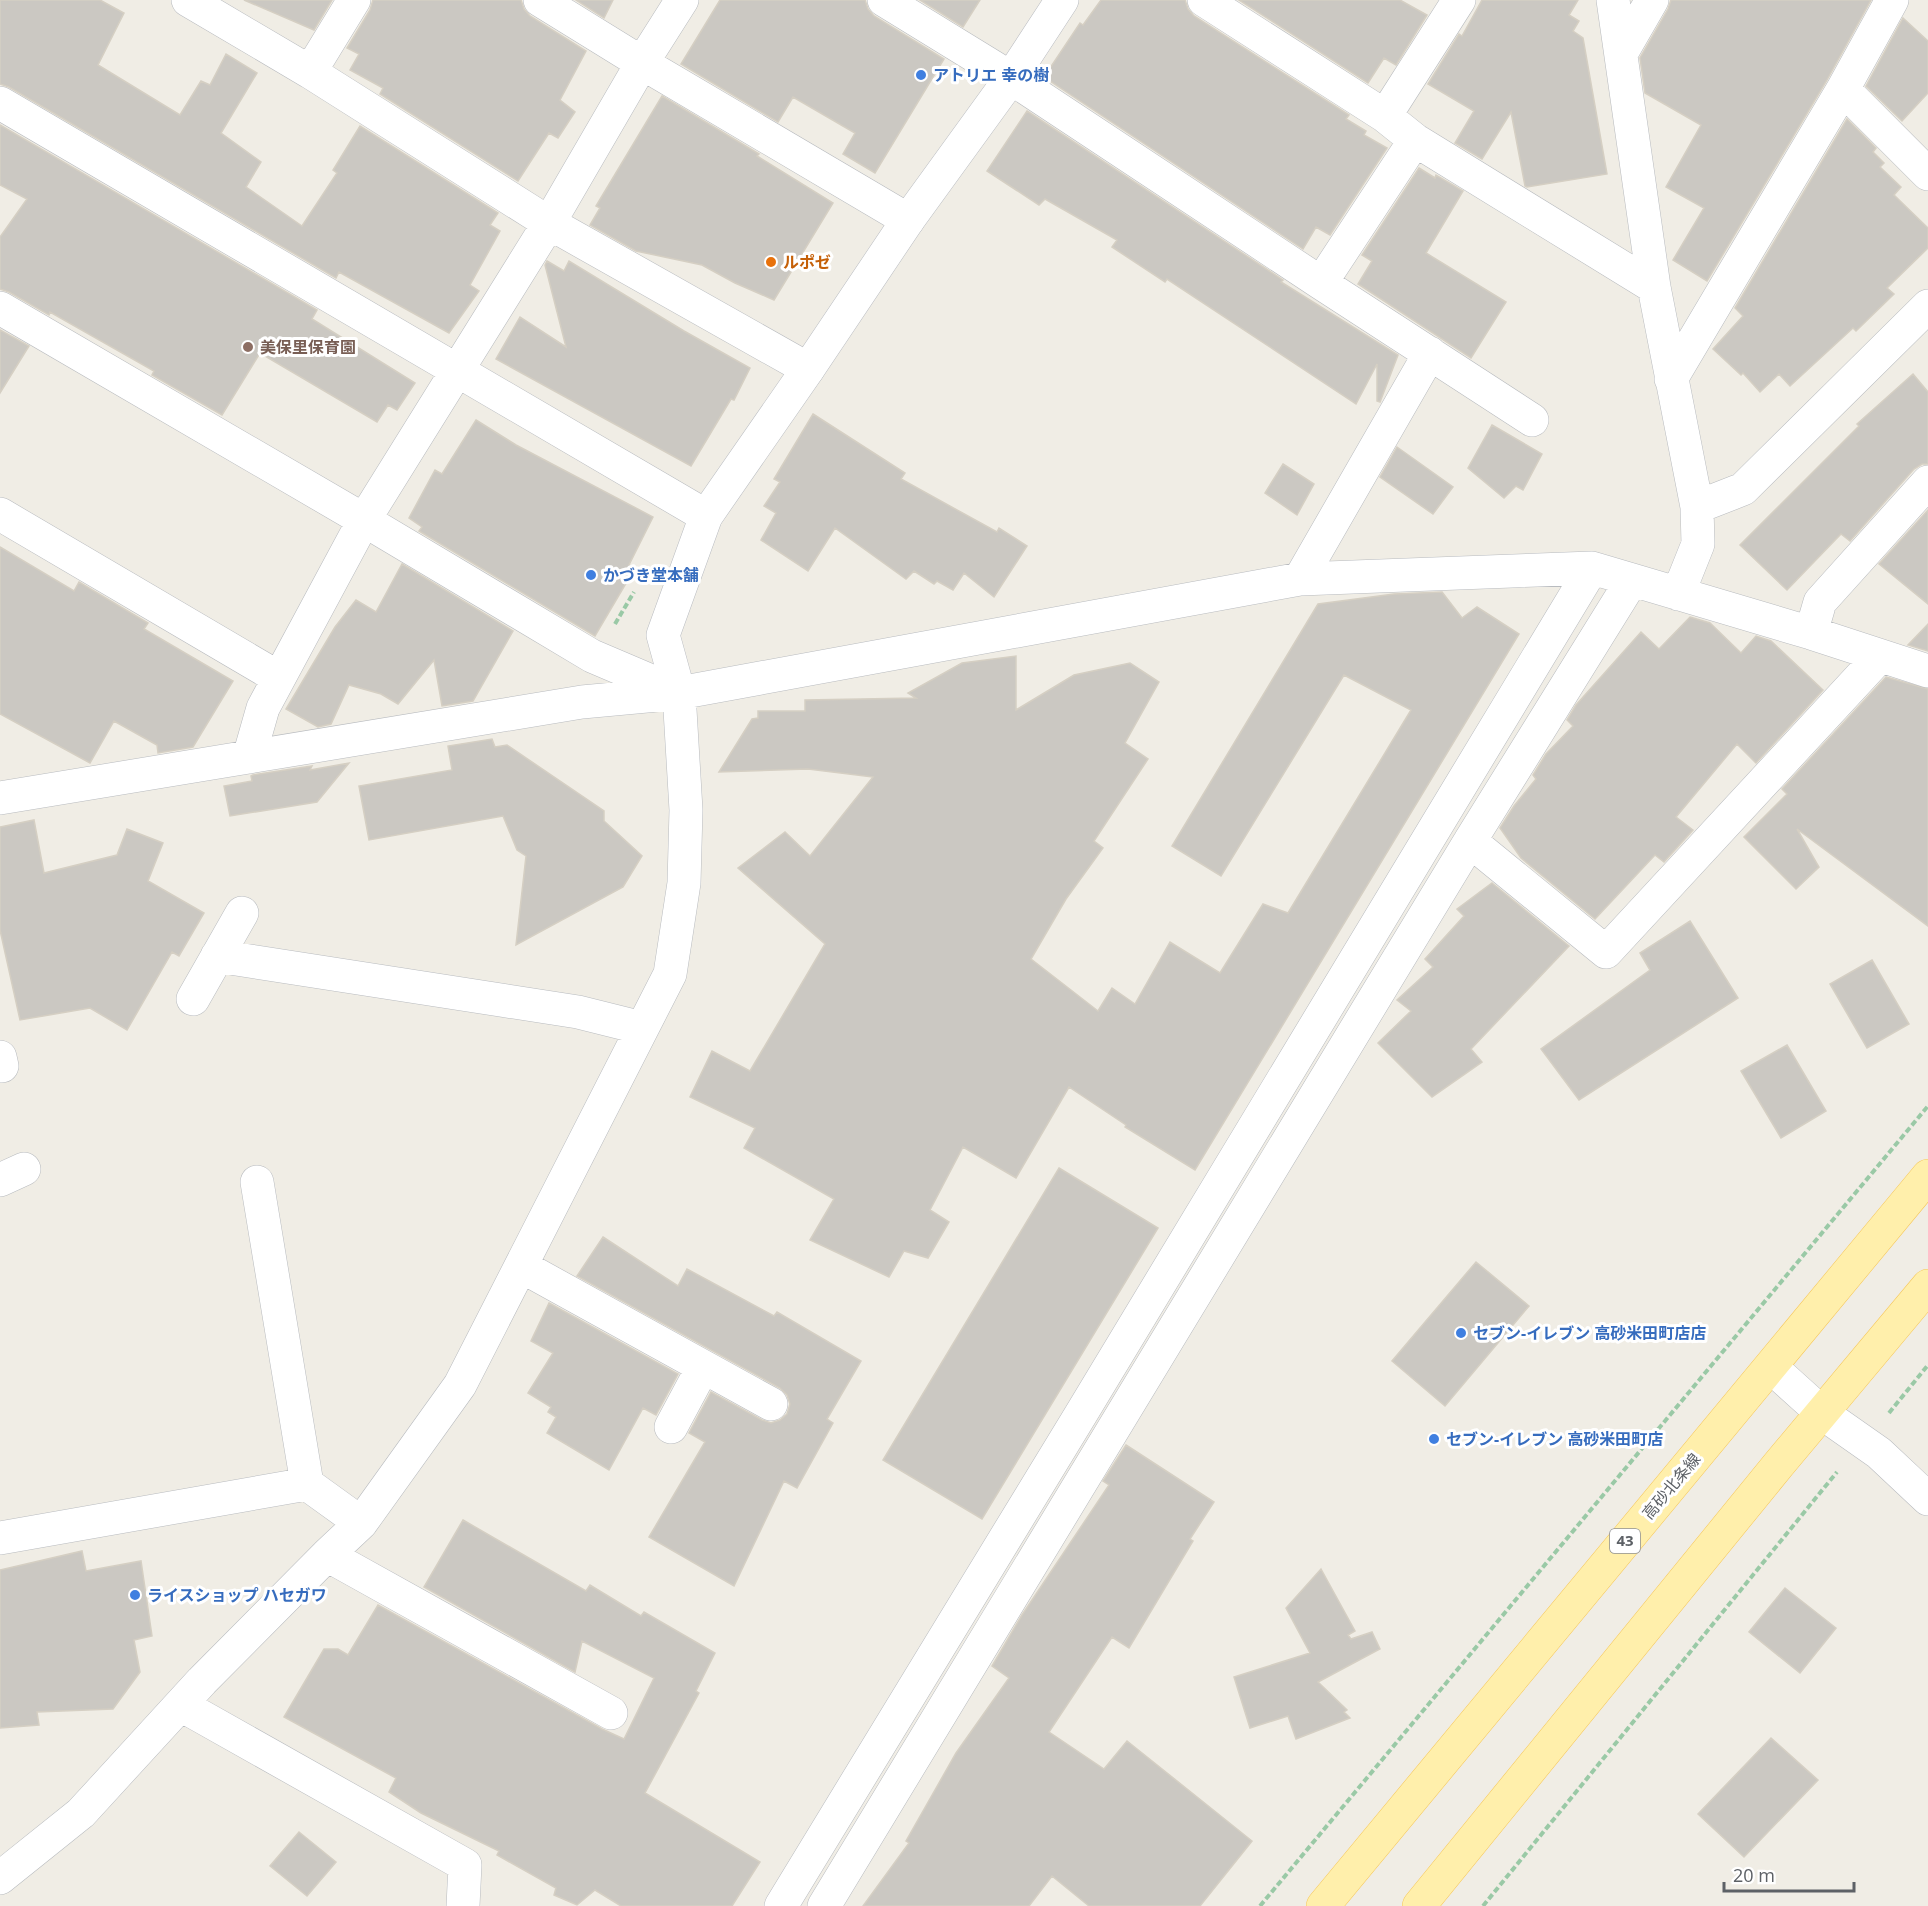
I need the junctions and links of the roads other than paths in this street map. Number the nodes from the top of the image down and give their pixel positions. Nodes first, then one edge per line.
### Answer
1 (188, 0) edge
2 (354, 0) edge
3 (540, 0) edge
4 (681, 0) edge
5 (884, 0) edge
6 (1062, 0) edge
7 (1204, 0) edge
8 (1459, 0) edge
9 (1612, 0) edge
10 (1652, 0) edge
11 (1892, 0) edge
12 (1622, 52) junction
13 (642, 63) junction
14 (310, 72) junction
15 (1011, 78) junction
16 (1843, 89) junction
17 (0, 103) edge
18 (1385, 116) junction
19 (1415, 140) junction
20 (1928, 174) edge
21 (908, 220) junction
22 (549, 223) junction
23 (1321, 283) junction
24 (1654, 287) junction
25 (1928, 306) edge
26 (0, 308) edge
27 (1431, 353) junction
28 (808, 369) junction
29 (456, 371) junction
30 (1671, 379) junction
31 (1532, 420) dead end
32 (1928, 482) edge
33 (1697, 507) junction
34 (0, 514) edge
35 (706, 516) junction
36 (364, 520) junction
37 (1592, 568) junction
38 (1300, 579) junction
39 (1632, 580) junction
40 (1678, 594) junction
41 (1811, 633) junction
42 (1880, 656) junction
43 (1928, 671) edge
44 (279, 678) junction
45 (679, 693) junction
46 (249, 757) junction
47 (0, 772) edge
48 (15, 796) edge
49 (1470, 840) junction
50 (242, 913) dead end
51 (217, 956) junction
52 (1356, 960) junction
53 (1388, 978) junction
54 (193, 999) dead end
55 (642, 1028) junction
56 (1928, 1176) edge
57 (257, 1182) dead end
58 (521, 1266) junction
59 (1928, 1286) edge
60 (1152, 1297) junction
61 (1183, 1316) junction
62 (703, 1367) junction
63 (1771, 1367) junction
64 (771, 1404) dead end
65 (1822, 1413) junction
66 (671, 1427) dead end
67 (307, 1484) junction
68 (1928, 1499) edge
69 (361, 1523) junction
70 (0, 1538) edge
71 (327, 1555) junction
72 (181, 1705) junction
73 (611, 1713) dead end
74 (0, 1878) edge
75 (463, 1906) edge
76 (781, 1906) edge
77 (824, 1906) edge
78 (1323, 1906) edge
79 (1419, 1906) edge

1 - 14 street
2 - 14 street
3 - 13 street
4 - 13 street
5 - 15 street
6 - 15 street
7 - 18 street
8 - 18 street
9 - 12 street
10 - 12 street
11 - 16 street
12 - 24 street
13 - 21 street
13 - 22 street
14 - 22 street
15 - 21 street
15 - 23 street
16 - 20 street
16 - 30 street
17 - 29 street
18 - 19 street
19 - 23 street
19 - 24 street
21 - 28 street
22 - 28 street
22 - 29 street
23 - 27 street
24 - 30 street
25 - 33 street
26 - 36 street
27 - 31 street
27 - 38 street
28 - 35 street
29 - 35 street
29 - 36 street
30 - 33 street
32 - 41 street
33 - 40 street
34 - 44 street
35 - 45 street
36 - 44 street
36 - 45 street
37 - 38 street
37 - 39 street
37 - 52 street
38 - 45 street
39 - 40 street
39 - 49 street
40 - 41 street
41 - 42 street
42 - 43 street
42 - 49 street
44 - 46 street
45 - 46 street
45 - 55 street
46 - 48 street
47 - 48 street
49 - 53 street
50 - 51 street
51 - 54 street
51 - 55 street
52 - 53 street
52 - 60 street
53 - 61 street
55 - 58 street
56 - 63 main road, 高砂北条線 / 43
57 - 67 street
58 - 62 street
58 - 69 street
59 - 65 main road
60 - 61 street
60 - 76 street
61 - 77 street
62 - 64 street
62 - 66 street
63 - 65 street
63 - 78 main road, 高砂北条線 / 43
65 - 68 street
65 - 79 main road
67 - 69 street
67 - 70 street
69 - 71 street
71 - 72 street
71 - 73 street
72 - 74 street
72 - 75 street

